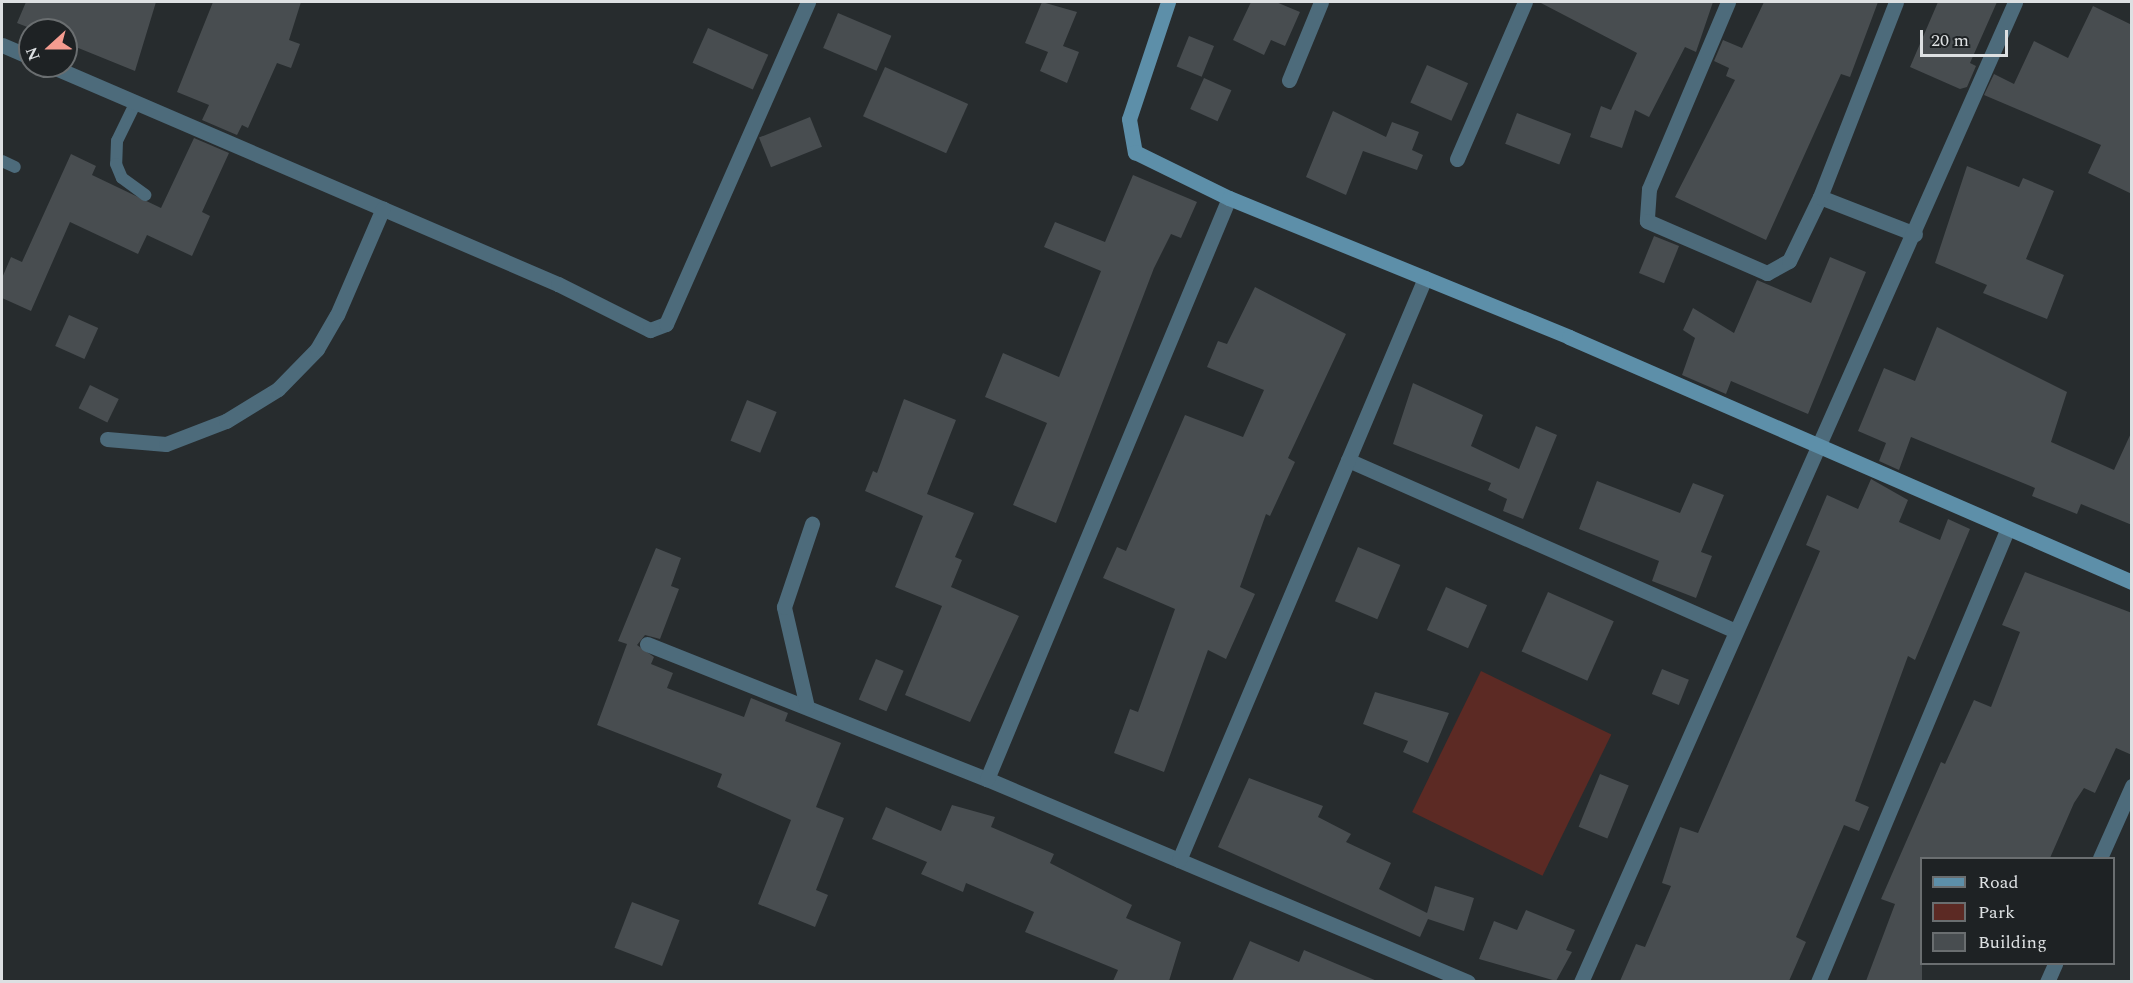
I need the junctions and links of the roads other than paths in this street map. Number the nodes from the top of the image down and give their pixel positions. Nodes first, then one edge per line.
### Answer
1 (808, 2) edge
2 (1168, 2) edge
3 (1320, 2) edge
4 (1525, 2) edge
5 (1728, 2) edge
6 (1896, 2) edge
7 (2015, 2) edge
8 (2, 45) edge
9 (18, 52) edge
10 (78, 77) edge
11 (1289, 80) dead end
12 (136, 102) junction
13 (1457, 159) dead end
14 (2, 161) edge
15 (15, 166) dead end
16 (145, 195) dead end
17 (1820, 197) junction
18 (1229, 198) junction
19 (383, 208) junction
20 (1915, 234) junction
21 (1425, 278) junction
22 (107, 439) dead end
23 (1816, 446) junction
24 (1348, 460) junction
25 (812, 524) dead end
26 (2007, 530) junction
27 (2132, 582) edge
28 (1734, 630) junction
29 (647, 644) dead end
30 (807, 707) junction
31 (987, 779) junction
32 (2130, 796) edge
33 (2100, 857) edge
34 (1179, 860) junction
35 (2054, 965) edge
36 (1468, 981) edge
37 (1581, 981) edge
38 (1818, 981) edge
39 (2047, 981) edge

1 - 19 street
2 - 18 street
3 - 11 street
4 - 13 street
5 - 17 street
6 - 17 street
7 - 20 street
8 - 9 street
10 - 12 street
12 - 16 lane
12 - 19 street
14 - 15 lane
17 - 20 street
18 - 21 street
18 - 31 street
19 - 22 street
20 - 23 street
21 - 23 street
21 - 24 street
23 - 26 street
23 - 28 street
24 - 28 street
24 - 34 street
25 - 30 street
26 - 27 street
26 - 38 street
28 - 37 street
29 - 30 street
30 - 31 street
31 - 34 street
32 - 33 street
34 - 36 street
35 - 39 street

